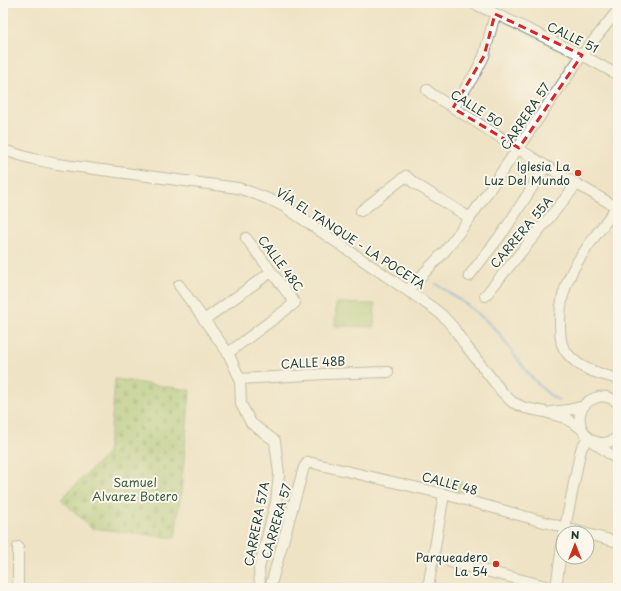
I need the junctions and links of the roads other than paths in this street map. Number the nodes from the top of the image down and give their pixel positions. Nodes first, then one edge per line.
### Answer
1 (473, 3) edge
2 (614, 3) edge
3 (618, 9) edge
4 (495, 14) junction
5 (582, 55) junction
6 (618, 75) edge
7 (427, 90) dead end
8 (453, 108) junction
9 (518, 148) junction
10 (3, 150) edge
11 (546, 166) junction
12 (577, 184) junction
13 (618, 206) edge
14 (361, 211) dead end
15 (470, 218) junction
16 (246, 238) dead end
17 (271, 272) junction
18 (469, 276) dead end
19 (179, 285) dead end
20 (408, 290) junction
21 (485, 296) dead end
22 (204, 320) junction
23 (228, 353) junction
24 (388, 372) dead end
25 (240, 379) junction
26 (618, 379) edge
27 (617, 400) edge
28 (584, 406) junction
29 (545, 412) junction
30 (581, 428) junction
31 (618, 437) edge
32 (589, 439) junction
33 (618, 460) edge
34 (308, 462) joint
35 (444, 494) junction
36 (566, 525) edge
37 (555, 530) edge
38 (595, 536) edge
39 (618, 542) edge
40 (18, 547) dead end
41 (450, 562) dead end
42 (559, 565) edge
43 (260, 587) edge
44 (18, 588) edge
45 (270, 588) edge
46 (428, 588) edge
47 (555, 588) edge

1 - 4 street, CALLE 51
2 - 3 street
3 - 5 street, CARRERA 57
4 - 5 street, CALLE 51
4 - 8 street
5 - 6 street, CALLE 51
5 - 9 street, CARRERA 57
7 - 8 street, CALLE 50
8 - 9 street, CALLE 50
9 - 11 street, CALLE 50
9 - 15 street, CARRERA 57
10 - 20 street, VÍA EL TANQUE - LA POCETA
11 - 12 street, CALLE 50
11 - 18 street
12 - 13 street, CALLE 50
12 - 21 street, CARRERA 55A
13 - 26 street
14 - 15 street
15 - 20 street, CARRERA 57
16 - 17 street, CALLE 48C
17 - 22 street
17 - 23 street, CALLE 48C
19 - 22 street
20 - 29 street, VÍA EL TANQUE - LA POCETA
22 - 23 street
23 - 25 street, CARRERA 57A
24 - 25 street, CALLE 48B
25 - 43 street, CARRERA 57A
27 - 28 street, VÍA EL TANQUE - LA POCETA
28 - 29 street, VÍA EL TANQUE - LA POCETA
28 - 30 street
29 - 30 street, VÍA EL TANQUE - LA POCETA
30 - 32 street
31 - 32 street
32 - 33 street
32 - 36 street
34 - 35 street, CALLE 48
34 - 45 street, CARRERA 57
35 - 37 street, CALLE 48
35 - 46 street
38 - 39 street
40 - 44 street
41 - 47 street
42 - 47 street

